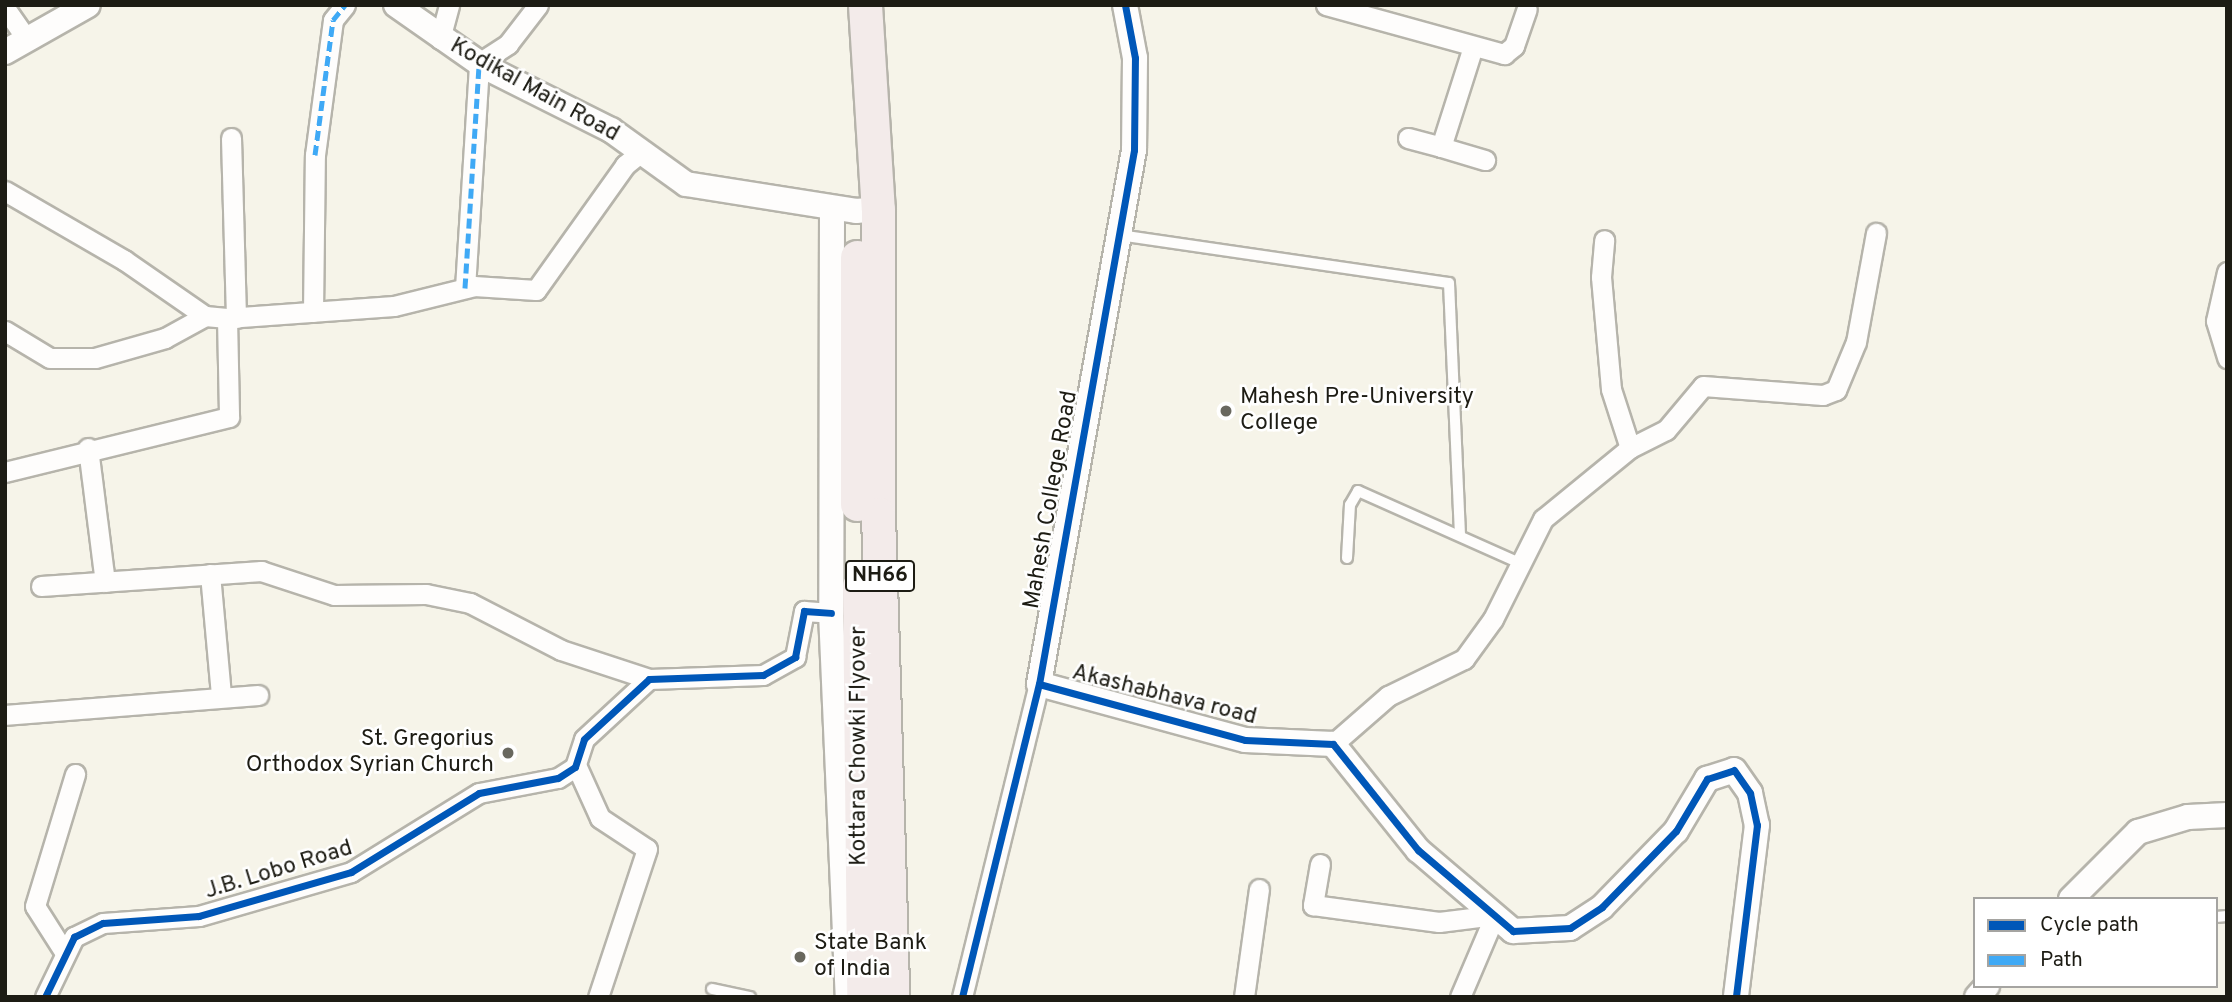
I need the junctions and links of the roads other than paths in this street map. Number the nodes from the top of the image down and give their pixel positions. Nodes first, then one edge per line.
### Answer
1 (88, 5) edge
2 (345, 5) edge
3 (396, 5) edge
4 (449, 5) edge
5 (538, 5) edge
6 (849, 5) edge
7 (865, 5) edge
8 (1125, 5) edge
9 (1326, 5) edge
10 (5, 8) edge
11 (1527, 9) dead end
12 (440, 38) junction
13 (16, 46) edge
14 (1474, 47) junction
15 (479, 63) junction
16 (231, 138) dead end
17 (1408, 138) dead end
18 (1441, 147) junction
19 (640, 153) junction
20 (1485, 160) dead end
21 (5, 191) edge
22 (855, 209) junction
23 (1877, 233) dead end
24 (1119, 234) junction
25 (1604, 240) dead end
26 (2227, 272) edge
27 (465, 288) junction
28 (313, 312) junction
29 (205, 316) junction
30 (231, 318) junction
31 (5, 331) edge
32 (2227, 358) edge
33 (88, 448) junction
34 (1630, 448) junction
35 (5, 472) edge
36 (1461, 535) junction
37 (1347, 558) dead end
38 (1520, 564) junction
39 (210, 573) junction
40 (105, 582) junction
41 (41, 586) dead end
42 (831, 613) junction
43 (649, 679) junction
44 (1039, 684) junction
45 (258, 695) dead end
46 (221, 696) junction
47 (5, 715) edge
48 (1333, 744) junction
49 (576, 765) junction
50 (75, 774) dead end
51 (2227, 816) edge
52 (1320, 864) dead end
53 (1259, 889) dead end
54 (2073, 897) edge
55 (1495, 915) junction
56 (63, 950) junction
57 (712, 989) dead end
58 (45, 997) edge
59 (598, 997) edge
60 (750, 997) edge
61 (848, 997) edge
62 (863, 997) edge
63 (892, 997) edge
64 (962, 997) edge
65 (1244, 997) edge
66 (1460, 997) edge
67 (1736, 997) edge

1 - 13 street
2 - 28 street
3 - 12 street, Kodikal Main Road
4 - 12 street
5 - 15 street
6 - 22 highway, NH66
7 - 22 highway, NH66
8 - 24 street, Mahesh College Road
9 - 14 street
10 - 13 street
11 - 14 street
12 - 15 street, Kodikal Main Road
14 - 18 street
15 - 19 street, Kodikal Main Road
15 - 27 street
16 - 30 street
17 - 18 street
18 - 20 street
19 - 22 street, Kodikal Main Road
19 - 27 street
21 - 29 street
22 - 42 street
22 - 62 highway, Kottara Chowki Flyover / NH66
22 - 63 highway, NH66
23 - 34 street
24 - 36 lane
24 - 44 street, Mahesh College Road
25 - 34 street
26 - 32 street
27 - 28 street
28 - 30 street
29 - 30 street
29 - 31 street
30 - 33 street
33 - 35 street
33 - 40 street
34 - 38 street
36 - 37 lane
36 - 38 lane
38 - 48 street
39 - 40 street
39 - 43 street
39 - 46 street
40 - 41 street
42 - 43 street
42 - 61 street
43 - 49 street
44 - 48 street, Akashabhava road
44 - 64 street, Mahesh College Road
45 - 46 street
46 - 47 street
48 - 55 street
49 - 56 street, J.B. Lobo Road
49 - 59 street
50 - 56 street
51 - 54 street
52 - 55 street
53 - 65 street
55 - 66 street
55 - 67 street
56 - 58 street
57 - 60 lane

